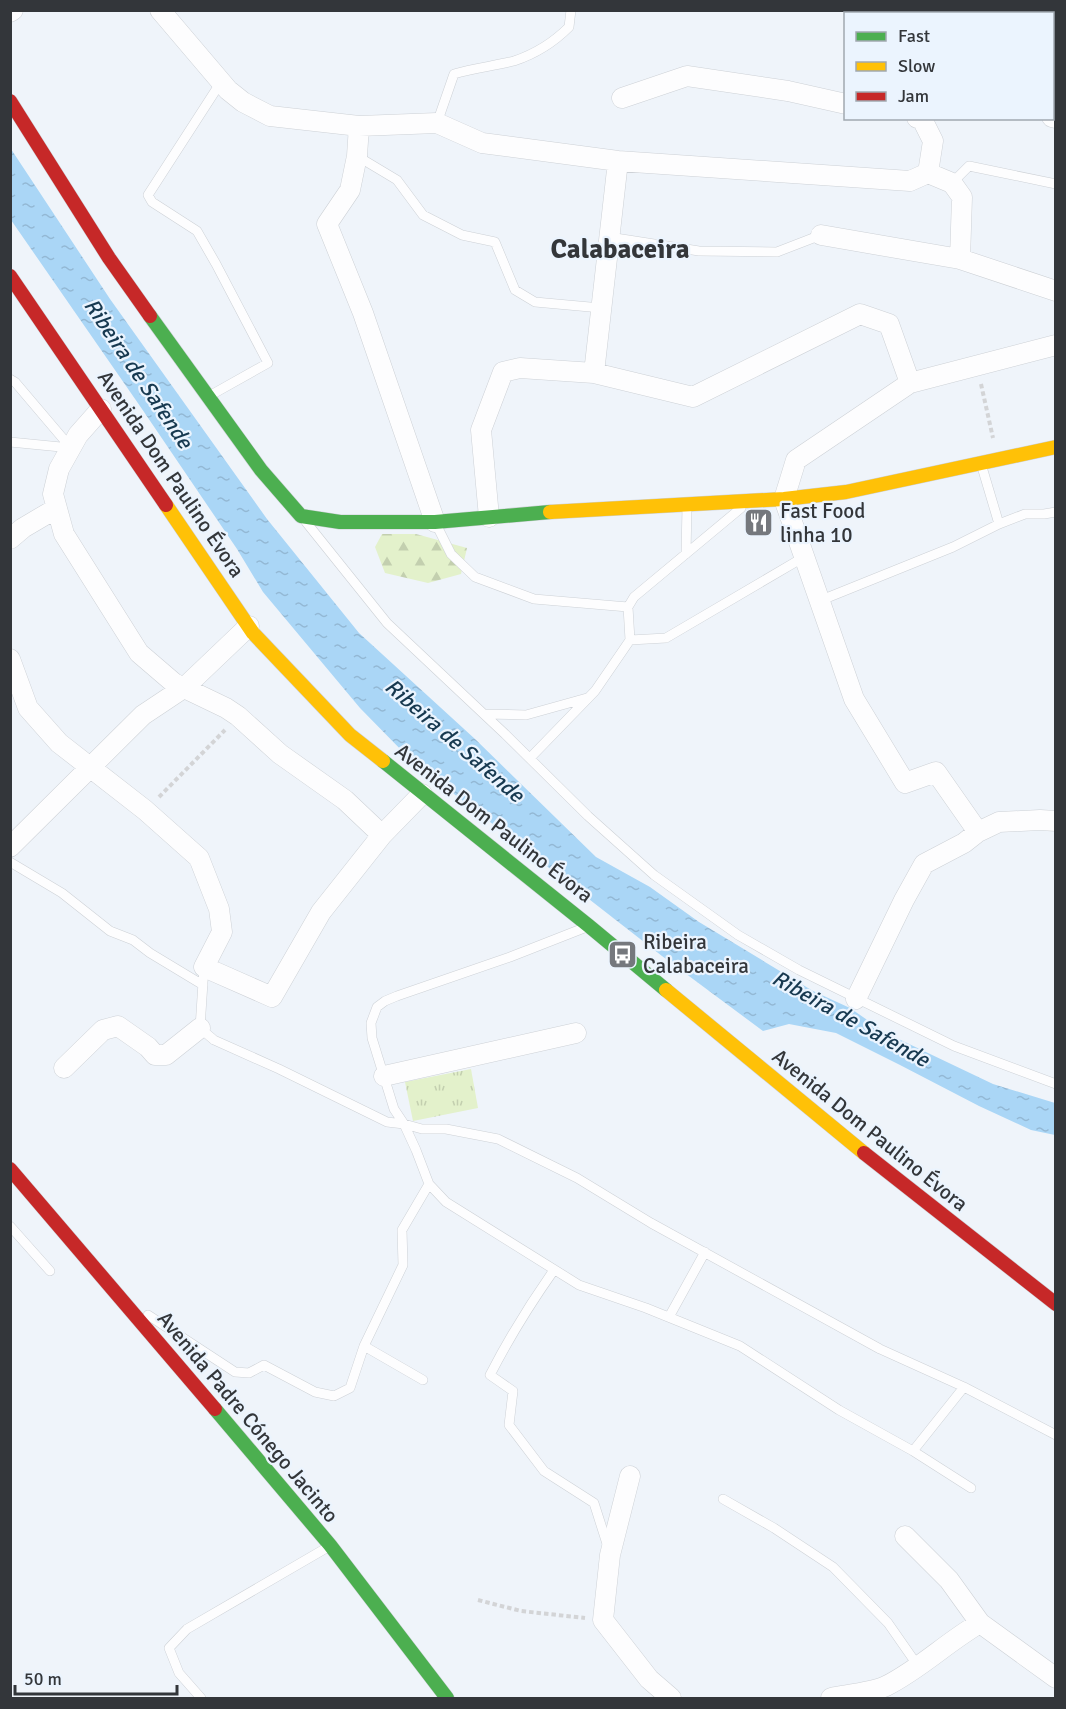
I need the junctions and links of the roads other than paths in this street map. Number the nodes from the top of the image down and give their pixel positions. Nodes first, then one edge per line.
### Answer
1 (160, 10) edge
2 (571, 10) edge
3 (221, 82) junction
4 (622, 98) dead end
5 (10, 101) edge
6 (844, 104) edge
7 (922, 120) edge
8 (437, 123) junction
9 (359, 126) junction
10 (357, 156) junction
11 (618, 161) junction
12 (928, 173) junction
13 (952, 183) junction
14 (1056, 184) edge
15 (821, 235) joint
16 (609, 237) junction
17 (960, 259) junction
18 (10, 276) edge
19 (1056, 291) edge
20 (601, 308) junction
21 (1056, 345) edge
22 (594, 373) junction
23 (10, 379) edge
24 (910, 383) junction
25 (207, 398) junction
26 (101, 409) junction
27 (10, 442) edge
28 (1056, 447) edge
29 (71, 448) junction
30 (981, 463) junction
31 (784, 500) junction
32 (750, 501) junction
33 (687, 504) junction
34 (57, 508) junction
35 (1056, 512) edge
36 (301, 516) junction
37 (489, 517) junction
38 (435, 522) junction
39 (999, 524) junction
40 (10, 539) edge
41 (686, 554) junction
42 (804, 556) junction
43 (819, 601) junction
44 (628, 607) junction
45 (249, 626) junction
46 (630, 640) junction
47 (10, 659) edge
48 (185, 687) junction
49 (589, 697) junction
50 (484, 714) junction
51 (530, 758) junction
52 (90, 767) junction
53 (422, 794) junction
54 (1056, 821) edge
55 (978, 832) junction
56 (382, 835) junction
57 (10, 848) edge
58 (10, 862) edge
59 (589, 926) junction
60 (203, 976) junction
61 (856, 999) junction
62 (200, 1029) junction
63 (576, 1034) dead end
64 (64, 1068) dead end
65 (384, 1076) junction
66 (1056, 1084) edge
67 (404, 1124) junction
68 (10, 1170) edge
69 (429, 1184) junction
70 (10, 1226) edge
71 (705, 1252) junction
72 (554, 1270) junction
73 (50, 1271) dead end
74 (116, 1294) junction
75 (1056, 1304) edge
76 (669, 1317) junction
77 (364, 1346) junction
78 (423, 1380) dead end
79 (964, 1387) junction
80 (1056, 1435) edge
81 (913, 1451) junction
82 (630, 1476) dead end
83 (971, 1488) dead end
84 (723, 1498) dead end
85 (905, 1536) dead end
86 (330, 1545) junction
87 (610, 1555) junction
88 (980, 1623) junction
89 (918, 1666) junction
90 (1056, 1678) edge
91 (201, 1698) edge
92 (447, 1698) edge
93 (671, 1698) edge
94 (831, 1698) edge

1 - 3 street
2 - 8 lane
3 - 9 street
3 - 25 lane
4 - 6 street
5 - 25 street
7 - 12 street
8 - 9 street
8 - 11 street
9 - 10 street
10 - 20 lane
10 - 38 street
11 - 12 street
11 - 16 street
12 - 13 street
13 - 14 lane
13 - 17 street
15 - 16 lane
15 - 17 street
16 - 20 street
17 - 19 street
18 - 26 street, Avenida Dom Paulino Évora
20 - 22 street
21 - 24 street
22 - 24 street
22 - 37 street
23 - 29 lane
24 - 31 street
25 - 36 street
26 - 29 street
26 - 45 street, Avenida Dom Paulino Évora
27 - 29 lane
28 - 30 street
29 - 34 street
30 - 31 street
30 - 39 lane
31 - 32 street
31 - 42 street
32 - 33 street
32 - 41 lane
33 - 37 street
33 - 41 lane
34 - 40 street
34 - 48 street
35 - 39 lane
36 - 38 street
36 - 50 lane
37 - 38 street
38 - 44 lane
39 - 43 lane
41 - 44 lane
42 - 43 street
42 - 46 lane
43 - 55 street
44 - 46 lane
45 - 48 street
45 - 53 street, Avenida Dom Paulino Évora
46 - 49 lane
47 - 52 street
48 - 52 street
48 - 56 street
49 - 50 lane
49 - 51 lane
50 - 51 lane
51 - 61 lane
52 - 57 street
52 - 60 street
53 - 56 street
53 - 59 street, Avenida Dom Paulino Évora
54 - 55 street
55 - 61 street
56 - 60 street
58 - 60 lane
59 - 65 lane
59 - 75 street, Avenida Dom Paulino Évora
60 - 62 lane
61 - 66 lane
62 - 64 street
62 - 67 lane
63 - 65 street
65 - 67 lane
67 - 69 lane
67 - 71 lane
68 - 74 street, Avenida Padre Cónego Jacinto
69 - 72 lane
69 - 77 lane
70 - 73 lane
71 - 76 lane
71 - 79 lane
72 - 76 lane
72 - 87 lane
74 - 77 lane
74 - 86 street, Avenida Padre Cónego Jacinto
76 - 81 lane
77 - 78 lane
79 - 80 lane
79 - 81 lane
81 - 83 lane
82 - 87 street
84 - 89 lane
85 - 88 street
86 - 91 lane
86 - 92 street, Avenida Padre Cónego Jacinto
87 - 93 street
88 - 89 street
88 - 90 street
89 - 94 street

